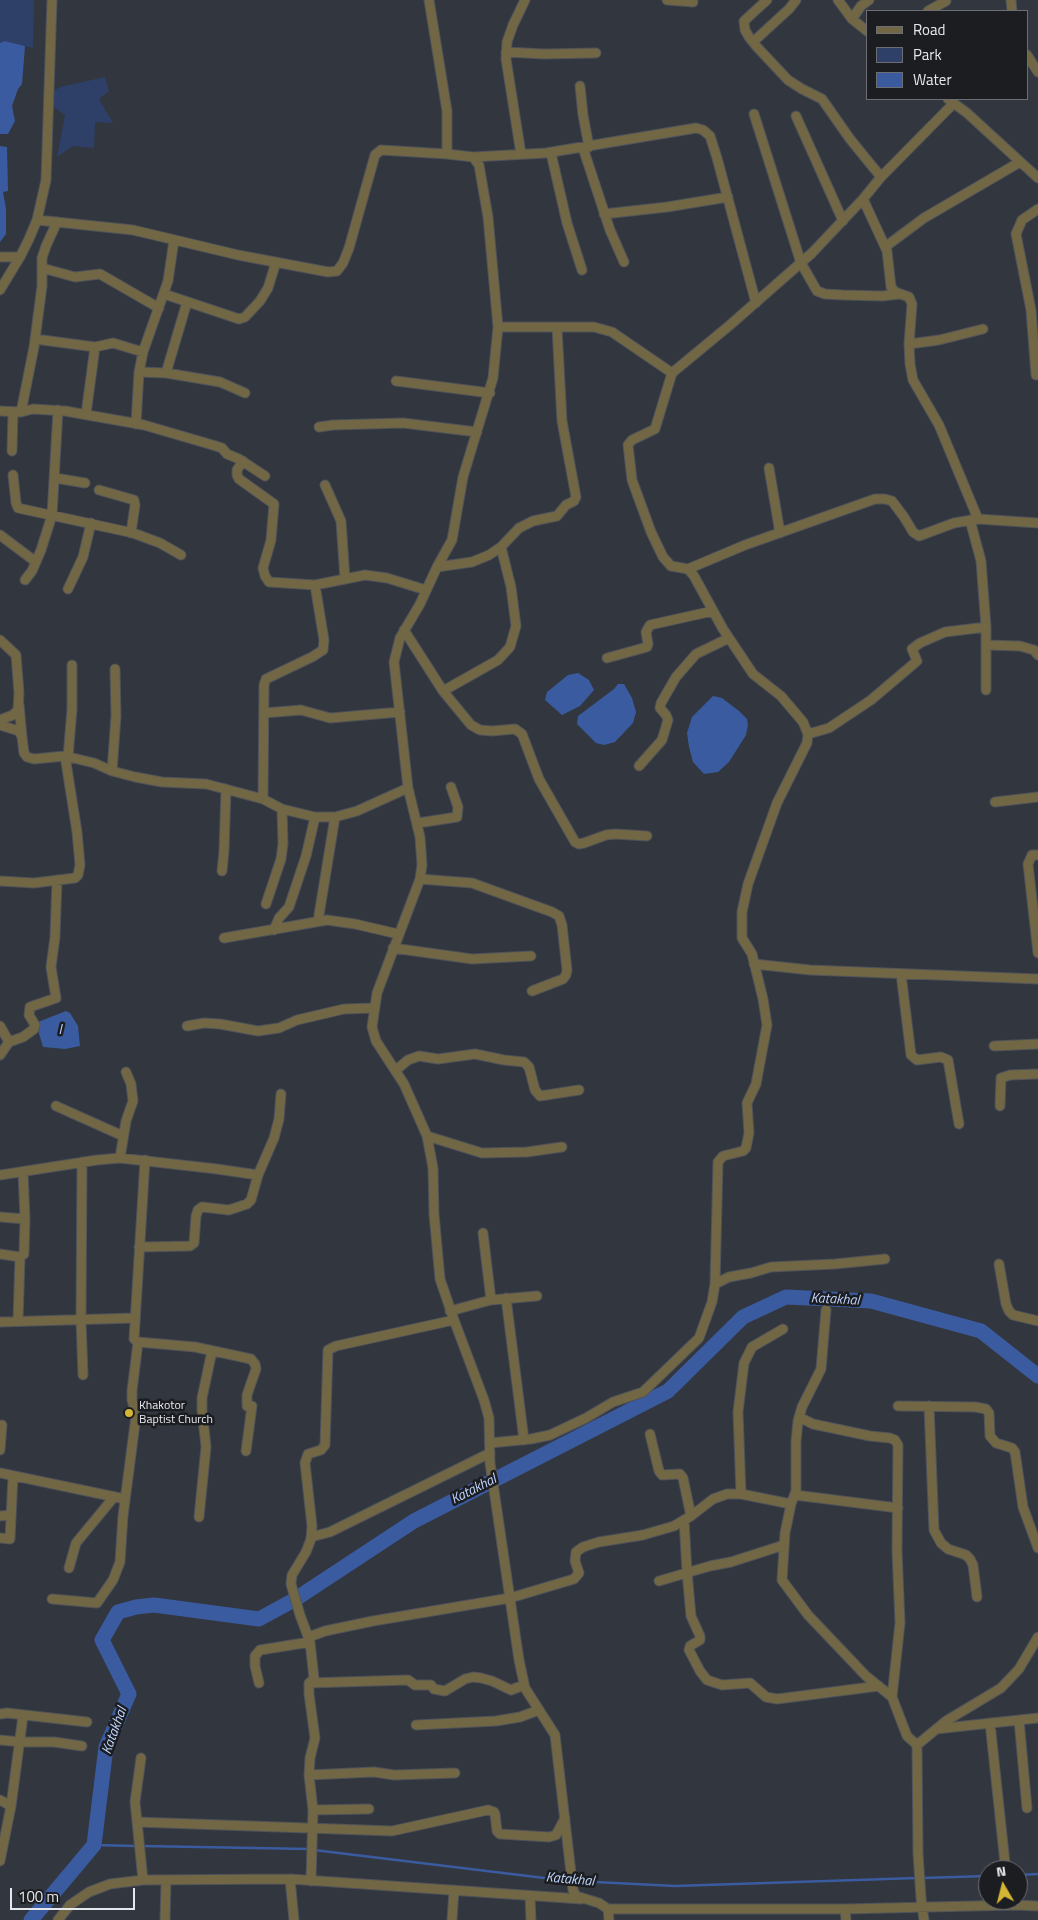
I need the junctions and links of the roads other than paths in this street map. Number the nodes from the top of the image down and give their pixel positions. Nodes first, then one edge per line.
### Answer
1 (52, 0) edge
2 (429, 0) edge
3 (525, 0) edge
4 (667, 0) edge
5 (767, 0) edge
6 (796, 0) edge
7 (838, 0) edge
8 (869, 0) edge
9 (946, 1) edge
10 (693, 2) dead end
11 (930, 10) edge
12 (852, 19) junction
13 (866, 30) edge
14 (753, 42) junction
15 (506, 52) junction
16 (596, 53) dead end
17 (1028, 57) edge
18 (1038, 72) edge
19 (580, 86) dead end
20 (951, 101) edge
21 (754, 114) dead end
22 (796, 116) dead end
23 (586, 148) junction
24 (551, 152) junction
25 (447, 154) junction
26 (521, 154) junction
27 (473, 157) junction
28 (1020, 162) junction
29 (1037, 176) edge
30 (881, 177) junction
31 (728, 197) junction
32 (863, 199) junction
33 (1038, 209) edge
34 (604, 214) junction
35 (37, 220) junction
36 (843, 220) junction
37 (57, 222) junction
38 (174, 240) junction
39 (885, 247) junction
40 (20, 257) junction
41 (0, 258) edge
42 (276, 262) junction
43 (624, 262) dead end
44 (801, 263) junction
45 (42, 268) junction
46 (582, 270) dead end
47 (0, 290) edge
48 (164, 294) junction
49 (903, 294) junction
50 (187, 302) junction
51 (756, 303) junction
52 (159, 308) junction
53 (498, 327) junction
54 (557, 328) junction
55 (983, 329) dead end
56 (35, 339) junction
57 (909, 344) junction
58 (95, 347) junction
59 (143, 352) junction
60 (139, 372) junction
61 (672, 373) junction
62 (166, 374) junction
63 (1036, 375) dead end
64 (396, 381) dead end
65 (245, 393) dead end
66 (490, 393) junction
67 (58, 410) junction
68 (0, 412) edge
69 (17, 412) junction
70 (86, 414) junction
71 (136, 424) junction
72 (319, 427) dead end
73 (477, 432) junction
74 (12, 451) dead end
75 (243, 461) junction
76 (769, 468) dead end
77 (12, 475) dead end
78 (265, 476) dead end
79 (55, 478) junction
80 (85, 483) dead end
81 (325, 485) dead end
82 (99, 490) dead end
83 (52, 515) junction
84 (974, 519) junction
85 (91, 523) junction
86 (1038, 523) edge
87 (780, 532) junction
88 (131, 533) junction
89 (0, 535) edge
90 (501, 546) junction
91 (180, 555) dead end
92 (36, 562) junction
93 (437, 567) junction
94 (688, 569) junction
95 (345, 579) junction
96 (25, 580) dead end
97 (315, 585) junction
98 (68, 589) dead end
99 (426, 590) junction
100 (713, 612) junction
101 (986, 627) junction
102 (404, 630) junction
103 (729, 638) junction
104 (0, 640) edge
105 (986, 645) junction
106 (1038, 655) edge
107 (607, 658) dead end
108 (72, 665) dead end
109 (115, 669) dead end
110 (986, 690) dead end
111 (443, 691) junction
112 (19, 702) junction
113 (264, 712) junction
114 (400, 712) junction
115 (0, 720) edge
116 (0, 726) edge
117 (808, 734) junction
118 (22, 737) junction
119 (66, 756) junction
120 (639, 766) dead end
121 (112, 771) junction
122 (451, 787) dead end
123 (408, 788) junction
124 (226, 789) junction
125 (1038, 797) edge
126 (263, 799) junction
127 (995, 802) dead end
128 (282, 809) junction
129 (315, 817) junction
130 (335, 817) junction
131 (418, 824) junction
132 (647, 836) dead end
133 (1038, 855) edge
134 (222, 871) dead end
135 (420, 878) junction
136 (0, 880) edge
137 (57, 880) junction
138 (266, 904) dead end
139 (318, 921) junction
140 (274, 930) junction
141 (398, 934) junction
142 (224, 938) dead end
143 (393, 948) junction
144 (1038, 953) edge
145 (532, 956) dead end
146 (754, 964) junction
147 (901, 974) junction
148 (1038, 979) edge
149 (532, 991) dead end
150 (374, 1008) junction
151 (0, 1026) edge
152 (187, 1026) dead end
153 (9, 1042) junction
154 (1038, 1044) edge
155 (994, 1046) dead end
156 (0, 1055) edge
157 (396, 1070) junction
158 (126, 1072) dead end
159 (1038, 1074) edge
160 (579, 1090) dead end
161 (281, 1094) dead end
162 (56, 1106) dead end
163 (1000, 1106) dead end
164 (959, 1124) dead end
165 (123, 1136) junction
166 (427, 1136) junction
167 (562, 1148) dead end
168 (120, 1158) junction
169 (145, 1160) junction
170 (82, 1162) junction
171 (23, 1172) junction
172 (258, 1175) junction
173 (0, 1176) edge
174 (0, 1217) edge
175 (25, 1219) junction
176 (483, 1234) dead end
177 (139, 1247) junction
178 (0, 1254) edge
179 (20, 1257) junction
180 (885, 1259) dead end
181 (999, 1264) dead end
182 (715, 1284) junction
183 (537, 1296) dead end
184 (506, 1298) junction
185 (491, 1300) junction
186 (826, 1310) dead end
187 (450, 1311) junction
188 (134, 1318) junction
189 (82, 1320) junction
190 (454, 1320) junction
191 (18, 1321) junction
192 (1038, 1321) edge
193 (0, 1322) edge
194 (783, 1329) dead end
195 (138, 1342) junction
196 (212, 1350) junction
197 (84, 1375) dead end
198 (898, 1406) dead end
199 (930, 1406) junction
200 (799, 1417) junction
201 (2, 1425) dead end
202 (650, 1434) dead end
203 (524, 1440) junction
204 (490, 1443) junction
205 (0, 1450) edge
206 (246, 1451) dead end
207 (490, 1458) junction
208 (0, 1473) edge
209 (13, 1476) junction
210 (741, 1494) junction
211 (114, 1497) junction
212 (125, 1499) junction
213 (793, 1499) junction
214 (898, 1508) junction
215 (11, 1515) junction
216 (0, 1516) edge
217 (199, 1517) dead end
218 (688, 1518) junction
219 (311, 1537) junction
220 (0, 1538) edge
221 (784, 1545) junction
222 (1038, 1548) edge
223 (69, 1568) dead end
224 (686, 1572) junction
225 (659, 1580) dead end
226 (977, 1597) dead end
227 (510, 1598) junction
228 (52, 1599) dead end
229 (1038, 1637) edge
230 (310, 1639) junction
231 (259, 1683) dead end
232 (309, 1683) junction
233 (524, 1685) junction
234 (879, 1686) junction
235 (892, 1697) junction
236 (539, 1710) junction
237 (0, 1714) edge
238 (23, 1716) junction
239 (1038, 1718) edge
240 (1019, 1720) junction
241 (87, 1722) dead end
242 (990, 1723) junction
243 (416, 1725) dead end
244 (936, 1729) junction
245 (0, 1740) edge
246 (21, 1742) junction
247 (917, 1745) junction
248 (82, 1746) dead end
249 (140, 1758) dead end
250 (455, 1773) dead end
251 (309, 1775) junction
252 (0, 1800) edge
253 (11, 1806) junction
254 (1027, 1808) dead end
255 (313, 1810) junction
256 (368, 1810) dead end
257 (566, 1818) junction
258 (138, 1825) junction
259 (313, 1831) junction
260 (1004, 1860) edge
261 (0, 1861) edge
262 (290, 1878) junction
263 (143, 1880) junction
264 (166, 1880) junction
265 (311, 1881) junction
266 (454, 1890) junction
267 (530, 1896) junction
268 (586, 1900) junction
269 (922, 1903) junction
270 (1038, 1906) edge
271 (845, 1908) junction
272 (608, 1910) junction
273 (58, 1920) edge
274 (165, 1920) edge
275 (294, 1920) edge
276 (452, 1920) edge
277 (531, 1920) edge
278 (609, 1920) edge
279 (846, 1920) edge
280 (924, 1920) edge

1 - 35 street
2 - 25 street
3 - 15 street
4 - 10 street
5 - 14 street
6 - 14 street
7 - 12 street
8 - 12 street
9 - 11 street
12 - 13 street
14 - 30 street
15 - 16 street
15 - 26 street
17 - 18 street
19 - 23 street
20 - 28 street
20 - 30 street
21 - 44 street
22 - 36 street
23 - 24 street
23 - 31 street
23 - 34 street
24 - 26 street
24 - 46 street
25 - 27 street
25 - 42 street
26 - 27 street
27 - 53 street
28 - 29 street
28 - 39 street
30 - 32 street
31 - 34 street
31 - 51 street
32 - 36 street
32 - 39 street
33 - 63 street
34 - 43 street
35 - 37 street
35 - 40 street
36 - 44 street
37 - 38 street
37 - 45 street
38 - 42 street
38 - 48 street
39 - 49 street
40 - 41 street
40 - 47 street
42 - 50 street
44 - 49 street
44 - 51 street
45 - 52 street
45 - 56 street
48 - 50 street
48 - 52 street
49 - 57 street
50 - 62 street
51 - 61 street
52 - 59 street
53 - 54 street
53 - 66 street
54 - 61 street
54 - 90 street
55 - 57 street
56 - 58 street
56 - 69 street
57 - 84 street
58 - 59 street
58 - 70 street
59 - 60 street
60 - 62 street
60 - 71 street
61 - 94 street
62 - 65 street
64 - 66 street
66 - 73 street
67 - 69 street
67 - 70 street
67 - 79 street
68 - 69 street
69 - 74 street
70 - 71 street
71 - 75 street
72 - 73 street
73 - 93 street
75 - 78 street
75 - 97 street
76 - 87 street
77 - 83 street
79 - 80 street
79 - 83 street
81 - 95 street
82 - 88 street
83 - 85 street
83 - 92 street
84 - 86 street
84 - 87 street
84 - 101 street
85 - 88 street
85 - 98 street
87 - 94 street
88 - 91 street
89 - 92 street
90 - 93 street
90 - 111 street
92 - 96 street
93 - 99 street
94 - 100 street
95 - 97 street
95 - 99 street
97 - 113 street
99 - 102 street
100 - 103 street
100 - 107 street
101 - 105 street
101 - 117 street
102 - 111 street
102 - 114 street
103 - 117 street
103 - 120 street
104 - 112 street
105 - 106 street
105 - 110 street
108 - 119 street
109 - 121 street
111 - 132 street
112 - 115 street
112 - 118 street
113 - 114 street
113 - 126 street
114 - 123 street
116 - 118 street
117 - 146 street
118 - 119 street
119 - 121 street
119 - 137 street
121 - 124 street
122 - 131 street
123 - 130 street
123 - 131 street
124 - 126 street
124 - 134 street
125 - 127 street
126 - 128 street
128 - 129 street
128 - 138 street
129 - 130 street
129 - 140 street
130 - 139 street
131 - 135 street
133 - 144 street
135 - 141 street
135 - 149 street
136 - 137 street
137 - 153 street
139 - 140 street
139 - 141 street
140 - 142 street
141 - 143 street
143 - 145 street
143 - 150 street
146 - 147 street
146 - 182 street
147 - 148 street
147 - 164 street
150 - 152 street
150 - 157 street
151 - 153 street
153 - 156 street
154 - 155 street
157 - 160 street
157 - 166 street
158 - 165 street
159 - 163 street
161 - 172 street
162 - 165 street
165 - 168 street
166 - 167 street
166 - 187 street
168 - 169 street
168 - 170 street
169 - 172 street
169 - 177 street
170 - 171 street
170 - 189 street
171 - 173 street
171 - 175 street
172 - 177 street
174 - 175 street
175 - 179 street
176 - 185 street
177 - 188 street
178 - 179 street
179 - 191 street
180 - 182 street
181 - 192 street
182 - 203 street
183 - 184 street
184 - 185 street
184 - 203 street
185 - 187 street
186 - 200 street
187 - 190 street
188 - 189 street
188 - 195 street
189 - 191 street
189 - 197 street
190 - 204 street
190 - 219 street
191 - 193 street
194 - 210 street
195 - 196 street
195 - 212 street
196 - 206 street
196 - 217 street
198 - 199 street
199 - 222 street
199 - 226 street
200 - 213 street
200 - 214 street
201 - 205 street
202 - 218 street
203 - 204 street
204 - 207 street
207 - 219 street
207 - 227 street
208 - 209 street
209 - 211 street
209 - 215 street
210 - 213 street
210 - 218 street
211 - 212 street
211 - 223 street
212 - 228 street
213 - 214 street
213 - 221 street
214 - 235 street
215 - 216 street
215 - 220 street
218 - 224 street
218 - 227 street
219 - 230 street
221 - 224 street
221 - 234 street
224 - 225 street
224 - 234 street
227 - 230 street
227 - 233 street
229 - 244 street
230 - 231 street
230 - 232 street
232 - 233 street
232 - 251 street
233 - 236 street
234 - 235 street
235 - 247 street
236 - 243 street
236 - 257 street
237 - 238 street
238 - 241 street
238 - 246 street
239 - 240 street
240 - 242 street
240 - 254 street
242 - 244 street
242 - 260 street
244 - 247 street
245 - 246 street
246 - 248 street
246 - 253 street
247 - 269 street
249 - 258 street
250 - 251 street
251 - 255 street
252 - 253 street
253 - 261 street
255 - 256 street
255 - 259 street
257 - 259 street
257 - 268 street
258 - 259 street
258 - 263 street
259 - 265 street
262 - 264 street
262 - 265 street
262 - 275 street
263 - 264 street
263 - 273 street
264 - 274 street
265 - 266 street
266 - 267 street
266 - 276 street
267 - 268 street
267 - 277 street
268 - 272 street
269 - 270 street
269 - 271 street
269 - 280 street
271 - 272 street
271 - 279 street
272 - 278 street

